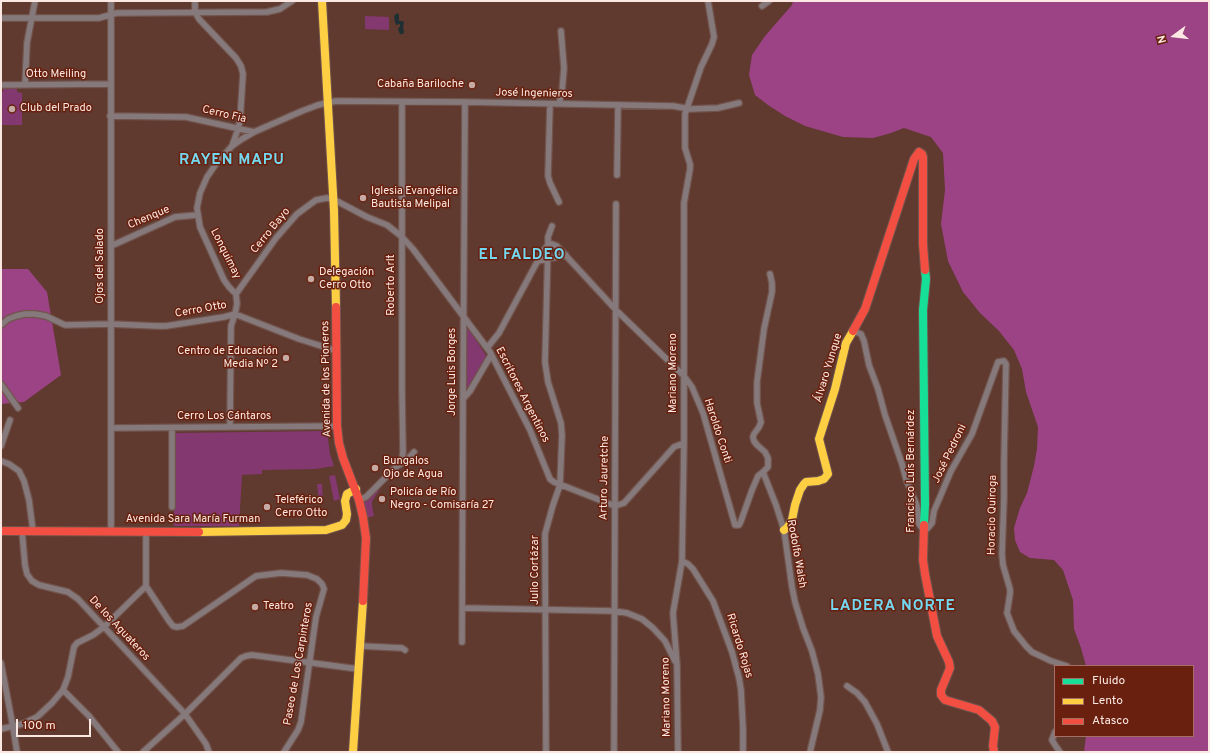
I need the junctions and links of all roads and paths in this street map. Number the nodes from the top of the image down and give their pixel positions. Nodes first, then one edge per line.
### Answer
1 (35, 1) edge
2 (111, 1) edge
3 (195, 1) edge
4 (292, 1) edge
5 (322, 1) edge
6 (708, 1) edge
7 (769, 1) edge
8 (762, 6) dead end
9 (195, 12) junction
10 (111, 14) junction
11 (1, 18) edge
12 (32, 18) junction
13 (561, 31) dead end
14 (110, 84) junction
15 (1, 85) edge
16 (25, 85) junction
17 (328, 102) junction
18 (402, 102) junction
19 (465, 102) junction
20 (739, 103) dead end
21 (550, 104) junction
22 (560, 104) junction
23 (618, 106) junction
24 (686, 109) junction
25 (110, 116) junction
26 (238, 129) junction
27 (254, 132) junction
28 (232, 146) junction
29 (919, 152) joint
30 (617, 175) dead end
31 (333, 199) junction
32 (559, 202) dead end
33 (616, 204) dead end
34 (197, 215) junction
35 (552, 226) dead end
36 (402, 236) junction
37 (548, 245) junction
38 (111, 246) junction
39 (566, 255) junction
40 (548, 259) junction
41 (538, 261) junction
42 (770, 274) dead end
43 (236, 294) junction
44 (616, 310) junction
45 (235, 314) junction
46 (464, 315) junction
47 (110, 324) junction
48 (1, 325) edge
49 (853, 331) junction
50 (487, 348) junction
51 (337, 351) junction
52 (492, 355) junction
53 (998, 362) joint
54 (684, 376) junction
55 (2, 387) edge
56 (463, 399) junction
57 (18, 408) dead end
58 (10, 420) dead end
59 (337, 426) junction
60 (230, 427) junction
61 (111, 428) junction
62 (172, 428) junction
63 (684, 444) junction
64 (1, 446) edge
65 (414, 452) dead end
66 (1, 461) edge
67 (396, 467) junction
68 (763, 472) junction
69 (560, 485) junction
70 (356, 489) junction
71 (359, 500) junction
72 (615, 506) junction
73 (172, 507) dead end
74 (923, 529) junction
75 (784, 530) junction
76 (1, 531) edge
77 (22, 531) junction
78 (33, 531) junction
79 (111, 531) junction
80 (146, 531) junction
81 (682, 560) junction
82 (146, 586) junction
83 (462, 608) junction
84 (546, 610) junction
85 (614, 611) junction
86 (104, 627) junction
87 (462, 642) dead end
88 (360, 646) junction
89 (405, 650) dead end
90 (1, 663) edge
91 (310, 663) junction
92 (677, 664) junction
93 (1064, 665) edge
94 (358, 669) junction
95 (846, 686) dead end
96 (63, 690) junction
97 (185, 714) junction
98 (13, 727) junction
99 (1, 729) edge
100 (1054, 735) edge
101 (743, 750) dead end
102 (17, 752) edge
103 (118, 752) edge
104 (143, 752) edge
105 (208, 752) edge
106 (284, 752) edge
107 (352, 752) edge
108 (546, 752) edge
109 (614, 752) edge
110 (678, 752) edge
111 (810, 752) edge
112 (888, 752) edge
113 (994, 752) edge
114 (1060, 752) edge

1 - 12 street
2 - 10 street, Ojos del Salado
3 - 9 street
4 - 9 street
5 - 17 main road, Avenida de los Pioneros
6 - 24 street, Mariano Moreno
7 - 8 street
9 - 10 street
9 - 26 street, Lonquimay
10 - 12 street
10 - 14 street, Ojos del Salado
11 - 12 street
12 - 16 street
13 - 22 street
14 - 16 street, Otto Meiling
14 - 25 street, Ojos del Salado
15 - 16 street, Otto Meiling
17 - 18 street, José Ingenieros
17 - 27 street, Cerro Fia
17 - 31 main road, Avenida de los Pioneros
18 - 19 street, José Ingenieros
18 - 36 street, Roberto Arlt
19 - 21 street, José Ingenieros
19 - 46 street, Jorge Luis Borges
20 - 24 street, José Ingenieros
21 - 22 street, José Ingenieros
21 - 32 street
22 - 23 street, José Ingenieros
23 - 24 street, José Ingenieros
23 - 30 street
24 - 54 street, Mariano Moreno
25 - 26 street, Cerro Fia
25 - 38 street, Ojos del Salado
26 - 27 street, Cerro Fia
26 - 28 street, Lonquimay
27 - 28 street, Lonquimay
28 - 34 street, Lonquimay
29 - 49 main road, Álvaro Yunque
29 - 74 main road, Francisco Luis Bernárdez
31 - 36 street, Escritores Argentinos
31 - 43 street, Cerro Bayo
31 - 51 main road, Avenida de los Pioneros
33 - 44 street, Arturo Jauretche
34 - 38 street, Chenque
34 - 43 street, Lonquimay
35 - 37 street, Julio Cortázar
36 - 46 street, Escritores Argentinos
36 - 67 street, Roberto Arlt
37 - 39 street, Haroldo Conti
37 - 40 street, Julio Cortázar
37 - 41 street
38 - 47 street, Ojos del Salado
39 - 40 street
39 - 44 street, Haroldo Conti
40 - 41 street
40 - 69 street, Julio Cortázar
41 - 50 street
42 - 68 street
43 - 45 street, Lonquimay
44 - 54 street, Haroldo Conti
44 - 72 street, Arturo Jauretche
45 - 47 street, Cerro Otto
45 - 51 street, Cerro Otto
45 - 60 street, Lonquimay
46 - 50 street, Escritores Argentinos
46 - 56 street, Jorge Luis Borges
47 - 48 street, Cerro Otto
47 - 61 street, Ojos del Salado
49 - 74 street
49 - 75 main road, Álvaro Yunque
50 - 52 street, Escritores Argentinos
51 - 59 main road, Avenida de los Pioneros
52 - 56 street
52 - 69 street, Escritores Argentinos
53 - 74 street, José Pedroni
53 - 93 street, Horacio Quiroga
54 - 63 street, Mariano Moreno
54 - 68 street, Haroldo Conti
55 - 57 street
56 - 83 street, Jorge Luis Borges
58 - 64 street
59 - 60 street, Cerro Los Cántaros
59 - 70 main road, Avenida de los Pioneros
60 - 62 street, Cerro Los Cántaros
61 - 62 street, Cerro Los Cántaros
61 - 79 street, Ojos del Salado
62 - 73 street
63 - 72 street
63 - 81 street, Mariano Moreno
65 - 67 street
66 - 78 street
67 - 71 street
68 - 75 street, Rodolfo Walsh
69 - 72 street, Escritores Argentinos
69 - 84 street, Julio Cortázar
70 - 71 main road, Avenida de los Pioneros
70 - 80 main road, Avenida Sara María Furman
71 - 88 main road, Avenida de los Pioneros
72 - 85 street, Arturo Jauretche
74 - 113 main road, Francisco Luis Bernárdez
75 - 111 street, Rodolfo Walsh
76 - 77 main road, Avenida Sara María Furman
77 - 78 main road, Avenida Sara María Furman
77 - 86 street, De los Aguateros
78 - 79 main road, Avenida Sara María Furman
79 - 80 main road, Avenida Sara María Furman
80 - 82 street
81 - 92 street, Mariano Moreno
81 - 101 street, Ricardo Rojas
82 - 86 street
82 - 91 street, Paseo de Los Carpinteros
83 - 84 street
83 - 87 street, Jorge Luis Borges
84 - 85 street
84 - 108 street, Julio Cortázar
85 - 92 street
85 - 109 street, Arturo Jauretche
86 - 96 street
86 - 97 street, De los Aguateros
88 - 89 street
88 - 94 main road, Avenida de los Pioneros
90 - 98 street
91 - 94 street
91 - 97 street
91 - 106 street, Paseo de Los Carpinteros
92 - 110 street, Mariano Moreno
94 - 107 main road, Avenida de los Pioneros
95 - 112 street
96 - 98 street
96 - 103 street
97 - 104 street
97 - 105 street, De los Aguateros
98 - 99 street
98 - 102 street
100 - 114 street

